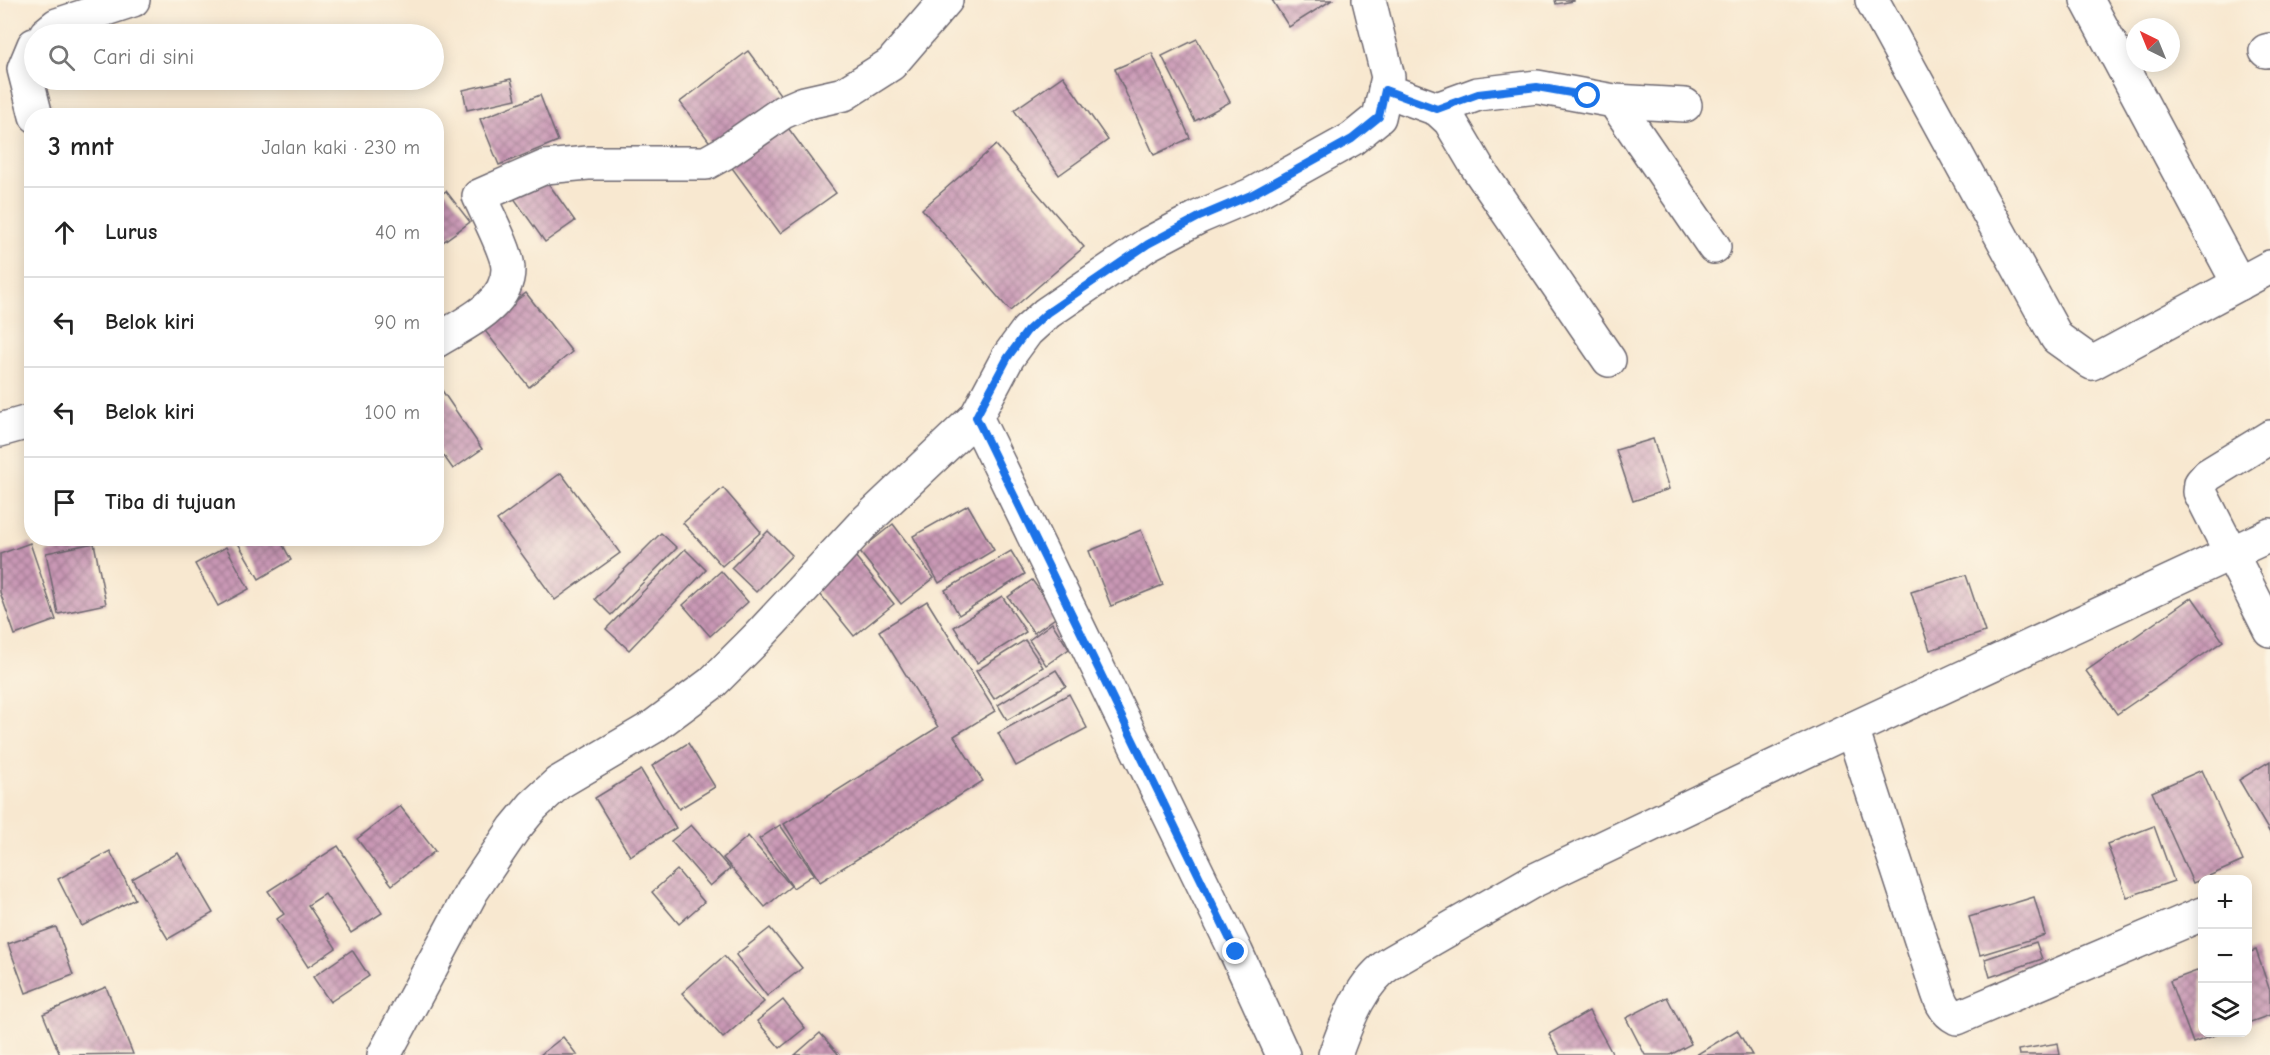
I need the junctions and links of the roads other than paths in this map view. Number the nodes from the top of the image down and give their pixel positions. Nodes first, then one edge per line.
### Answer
1 (133, 0) edge
2 (946, 0) edge
3 (1369, 0) edge
4 (1872, 0) edge
5 (2087, 0) edge
6 (57, 24) edge
7 (29, 90) edge
8 (1385, 90) junction
9 (1614, 101) junction
10 (1686, 105) dead end
11 (34, 108) edge
12 (1437, 109) junction
13 (1714, 247) dead end
14 (2270, 267) edge
15 (2239, 284) junction
16 (444, 336) edge
17 (1609, 360) dead end
18 (976, 417) junction
19 (24, 423) edge
20 (0, 430) edge
21 (2270, 437) edge
22 (2270, 536) edge
23 (2233, 555) junction
24 (2270, 630) edge
25 (1852, 729) junction
26 (2198, 916) edge
27 (384, 1055) edge
28 (1283, 1055) edge
29 (1335, 1055) edge

1 - 6 street
2 - 16 street
3 - 8 street
4 - 15 street
5 - 15 street
7 - 11 street
8 - 12 street
8 - 18 street
9 - 10 street
9 - 12 street
9 - 13 street
12 - 17 street
14 - 15 street
18 - 27 street
18 - 28 street
19 - 20 street
21 - 23 street
22 - 23 street
23 - 24 street
23 - 25 street
25 - 26 street
25 - 29 street

